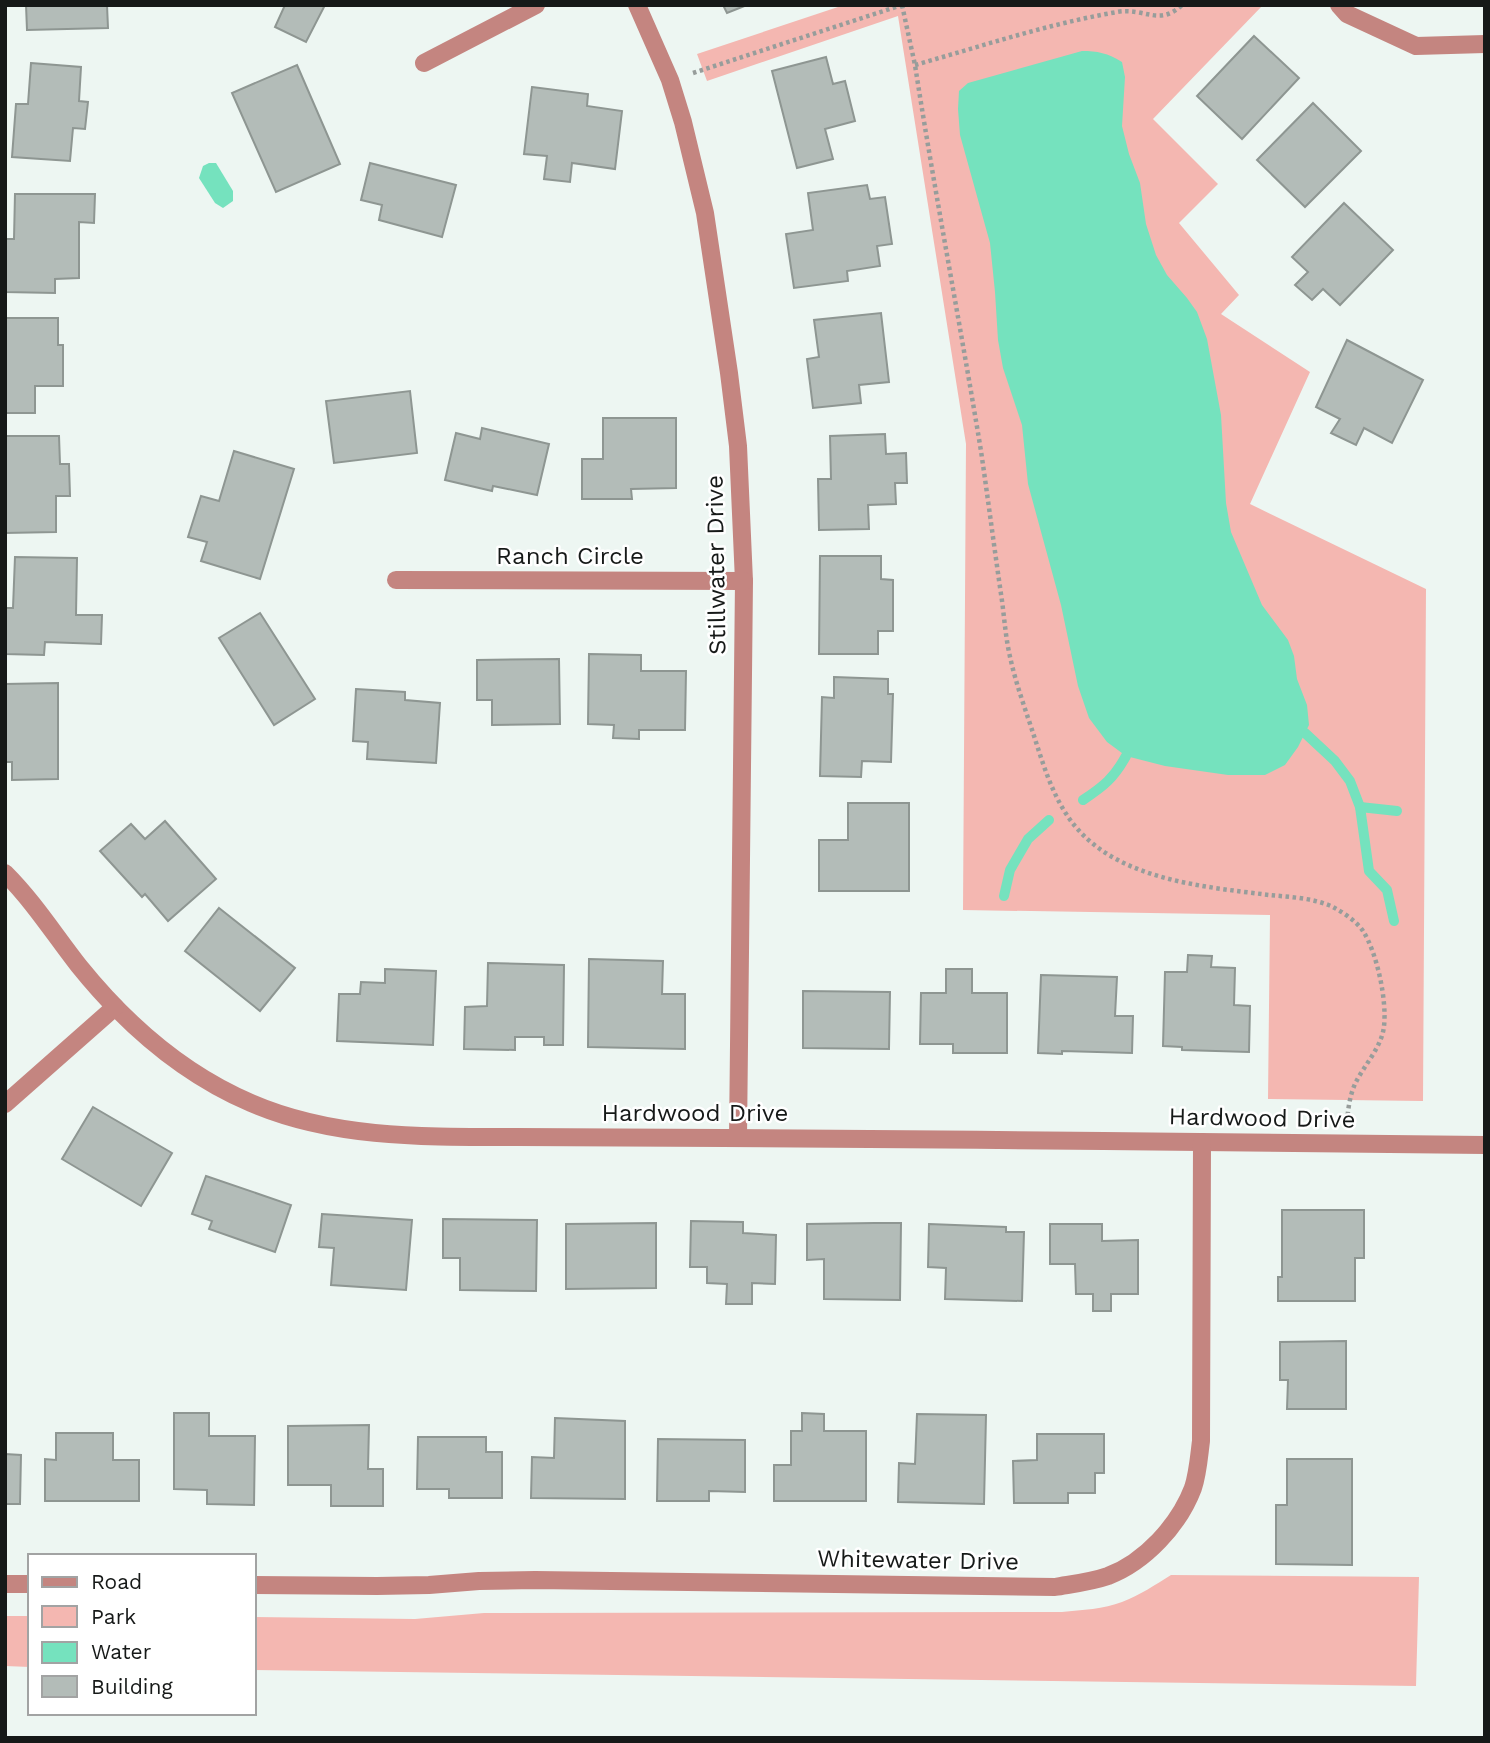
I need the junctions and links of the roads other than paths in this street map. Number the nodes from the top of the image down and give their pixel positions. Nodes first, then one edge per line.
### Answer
1 (536, 5) edge
2 (637, 5) edge
3 (1339, 5) edge
4 (1485, 44) edge
5 (424, 63) dead end
6 (396, 580) dead end
7 (744, 581) junction
8 (5, 873) edge
9 (115, 1007) junction
10 (5, 1104) edge
11 (738, 1138) junction
12 (1202, 1142) junction
13 (1485, 1145) edge
14 (5, 1584) edge
15 (28, 1584) edge
16 (256, 1585) edge

1 - 5 street
2 - 7 street, Stillwater Drive
3 - 4 street
6 - 7 street, Ranch Circle
7 - 11 street, Stillwater Drive
8 - 9 street, Hardwood Drive
9 - 10 street
9 - 11 street, Hardwood Drive
11 - 12 street, Hardwood Drive
12 - 13 street, Hardwood Drive
12 - 16 street, Whitewater Drive
14 - 15 street

